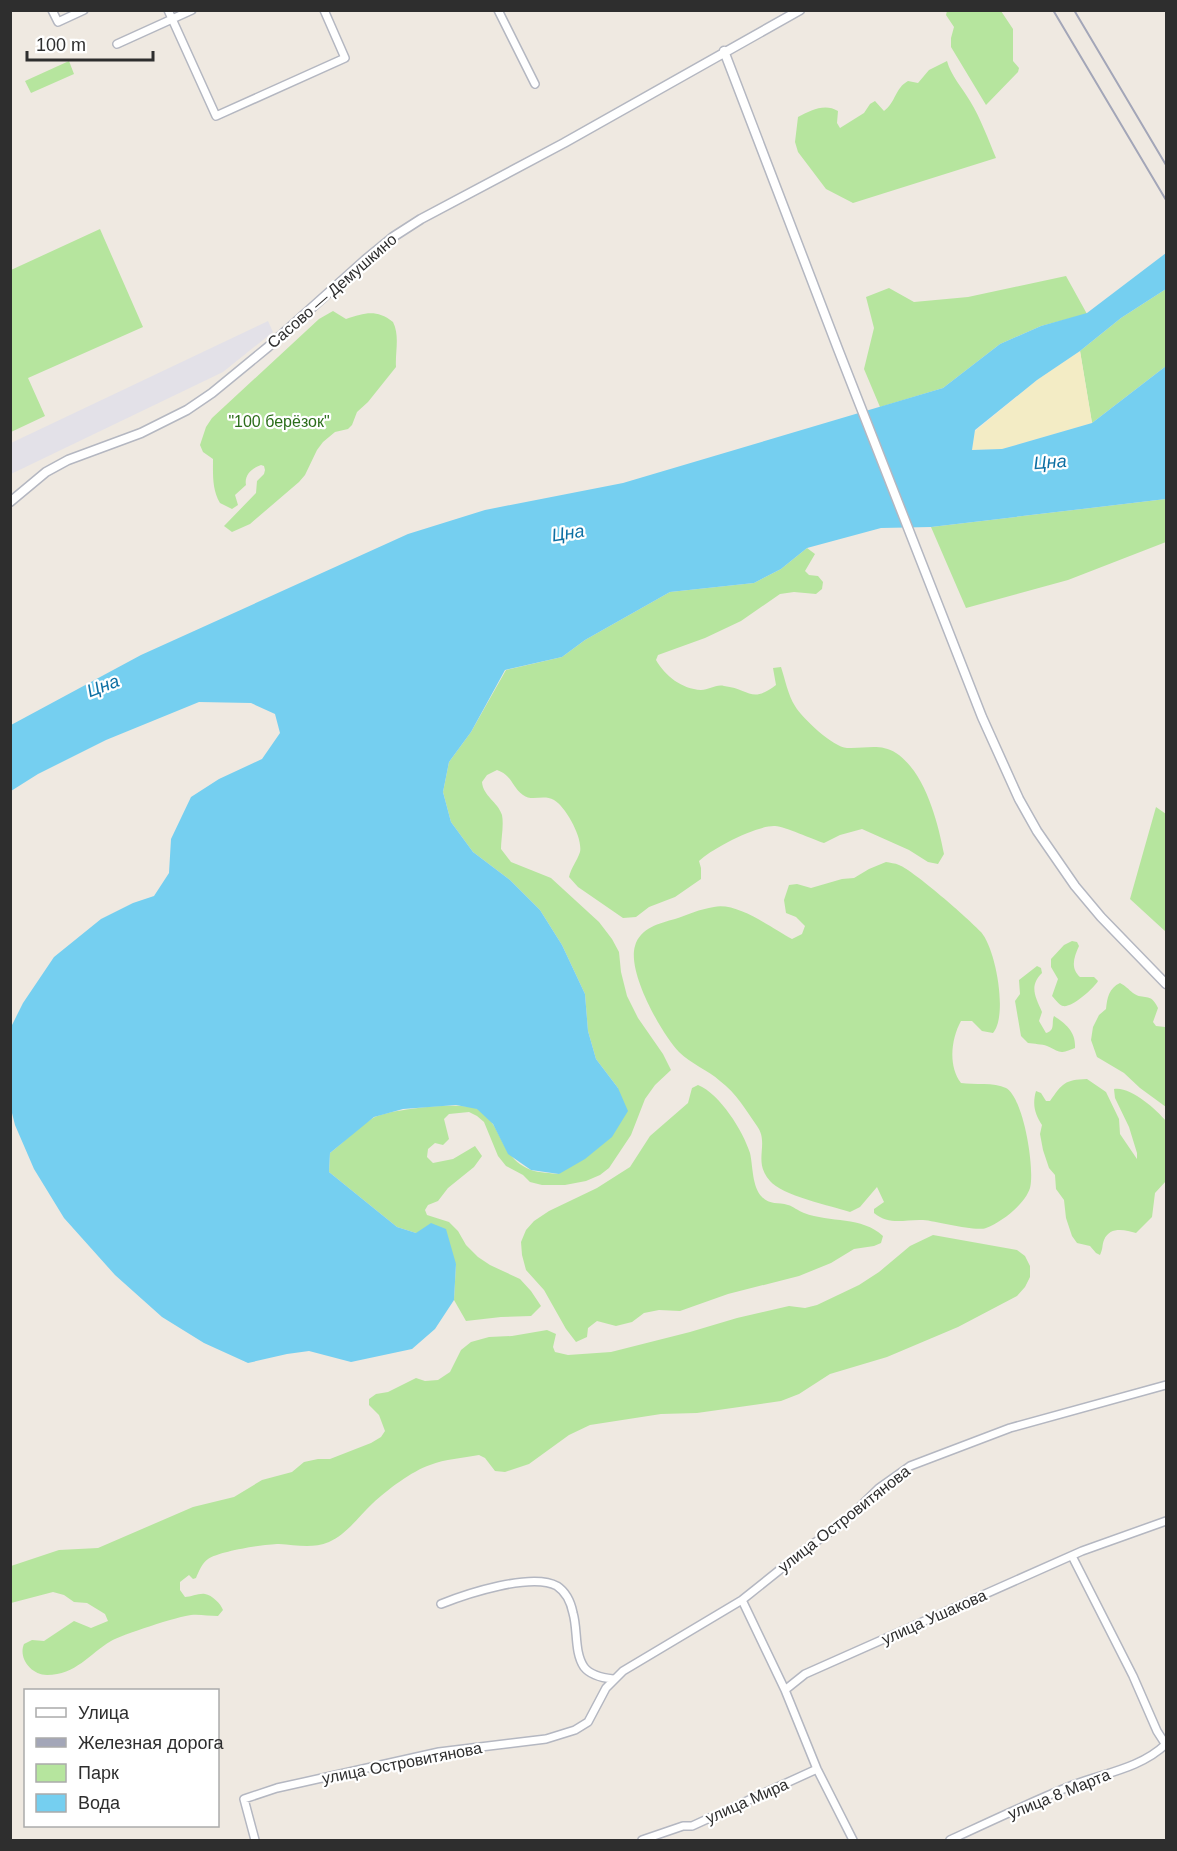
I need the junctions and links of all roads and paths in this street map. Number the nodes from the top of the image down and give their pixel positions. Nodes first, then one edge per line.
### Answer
1 (52, 10) edge
2 (84, 10) edge
3 (168, 10) edge
4 (192, 10) edge
5 (324, 10) edge
6 (498, 10) edge
7 (800, 10) edge
8 (172, 19) junction
9 (117, 44) dead end
10 (724, 51) junction
11 (535, 84) dead end
12 (10, 502) edge
13 (1167, 984) edge
14 (1167, 1385) edge
15 (1167, 1521) edge
16 (1072, 1556) junction
17 (742, 1600) junction
18 (441, 1604) dead end
19 (613, 1679) junction
20 (784, 1690) junction
21 (1166, 1745) edge
22 (817, 1769) junction
23 (255, 1840) edge
24 (642, 1840) edge
25 (853, 1840) edge
26 (950, 1840) edge

1 - 2 street
3 - 8 street
4 - 8 street
5 - 8 street
6 - 11 street
7 - 10 street, Сасово — Демушкино
8 - 9 street
10 - 12 street, Сасово — Демушкино
10 - 13 street
14 - 17 street, улица Островитянова
15 - 16 street, улица Ушакова
16 - 20 street, улица Ушакова
16 - 21 street, улица 8 Марта
17 - 19 street, улица Островитянова
17 - 20 street
18 - 19 street
19 - 23 street, улица Островитянова
20 - 22 street
21 - 26 street, улица 8 Марта
22 - 24 street, улица Мира
22 - 25 street

